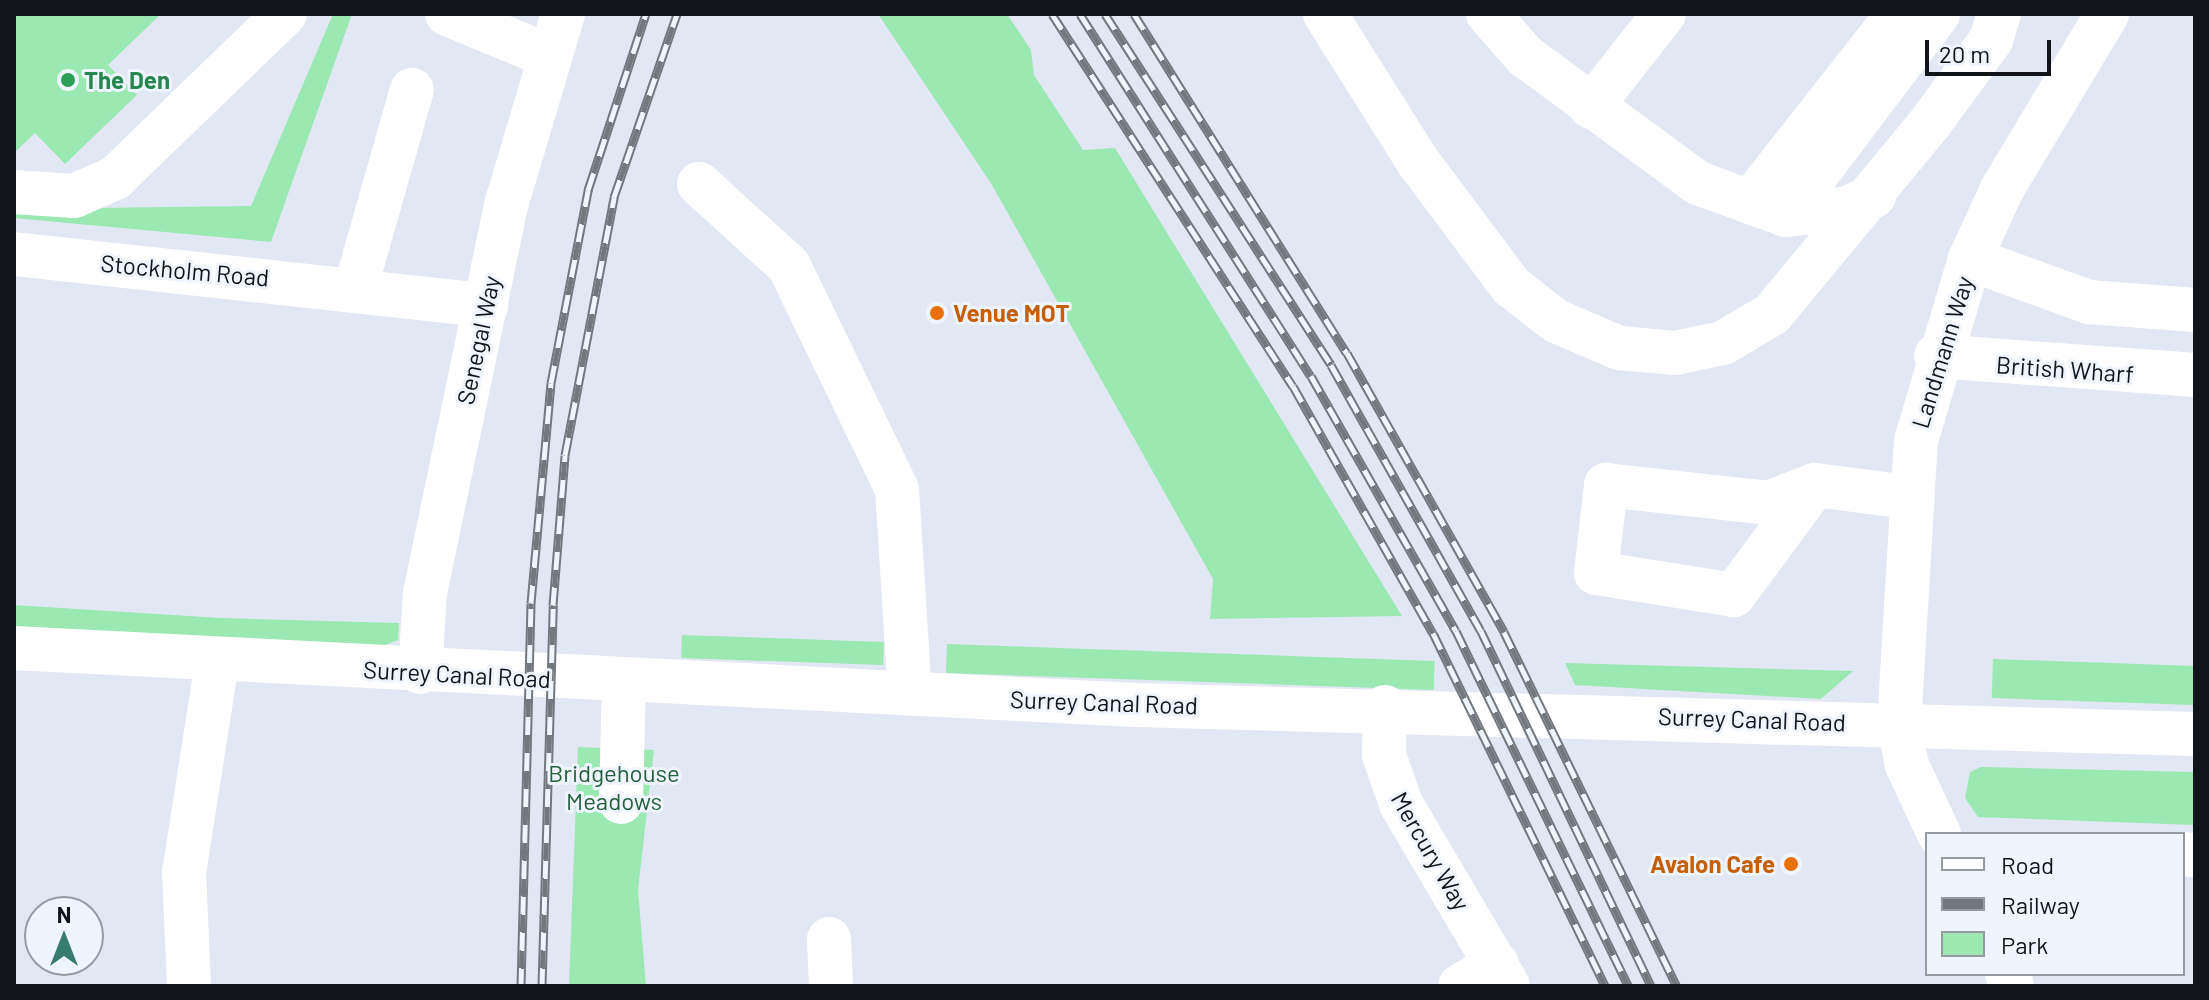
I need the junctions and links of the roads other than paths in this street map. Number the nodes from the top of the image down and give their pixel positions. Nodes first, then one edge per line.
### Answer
1 (285, 14) edge
2 (447, 14) edge
3 (563, 14) edge
4 (1325, 14) edge
5 (1488, 14) edge
6 (1664, 14) edge
7 (1898, 14) edge
8 (1938, 14) edge
9 (1999, 14) edge
10 (2107, 14) edge
11 (549, 56) junction
12 (412, 90) dead end
13 (1591, 107) junction
14 (699, 184) dead end
15 (14, 192) edge
16 (1874, 196) junction
17 (1768, 208) junction
18 (14, 254) edge
19 (1970, 259) junction
20 (356, 286) junction
21 (486, 305) junction
22 (2195, 310) edge
23 (1936, 356) junction
24 (2195, 375) edge
25 (1815, 485) junction
26 (1909, 497) junction
27 (14, 648) edge
28 (217, 662) junction
29 (420, 672) junction
30 (624, 683) junction
31 (910, 694) junction
32 (1385, 707) junction
33 (1899, 725) junction
34 (2195, 734) edge
35 (621, 802) dead end
36 (1938, 832) edge
37 (829, 939) dead end
38 (1502, 975) edge
39 (189, 986) edge
40 (831, 986) edge
41 (1460, 986) edge

1 - 15 street
2 - 11 street
3 - 11 street, Senegal Way
4 - 16 street
5 - 13 street
6 - 13 street
7 - 17 street
8 - 17 street
9 - 16 street
10 - 19 street, Landmann Way
11 - 21 street, Senegal Way
12 - 20 street
13 - 17 street
14 - 31 street
16 - 17 street
18 - 20 street, Stockholm Road
19 - 22 street
19 - 23 street, Landmann Way
20 - 21 street, Stockholm Road
21 - 29 street, Senegal Way
23 - 24 street, British Wharf
23 - 26 street, Landmann Way
25 - 25 street
25 - 26 street
26 - 33 street, Landmann Way
27 - 28 street, Surrey Canal Road
28 - 29 street, Surrey Canal Road
28 - 39 street
29 - 30 street, Surrey Canal Road
30 - 31 street, Surrey Canal Road
30 - 35 street
31 - 32 street, Surrey Canal Road
32 - 33 street, Surrey Canal Road
32 - 38 street, Mercury Way
33 - 34 street, Surrey Canal Road
33 - 36 street, Landmann Way
37 - 40 street
38 - 41 street

